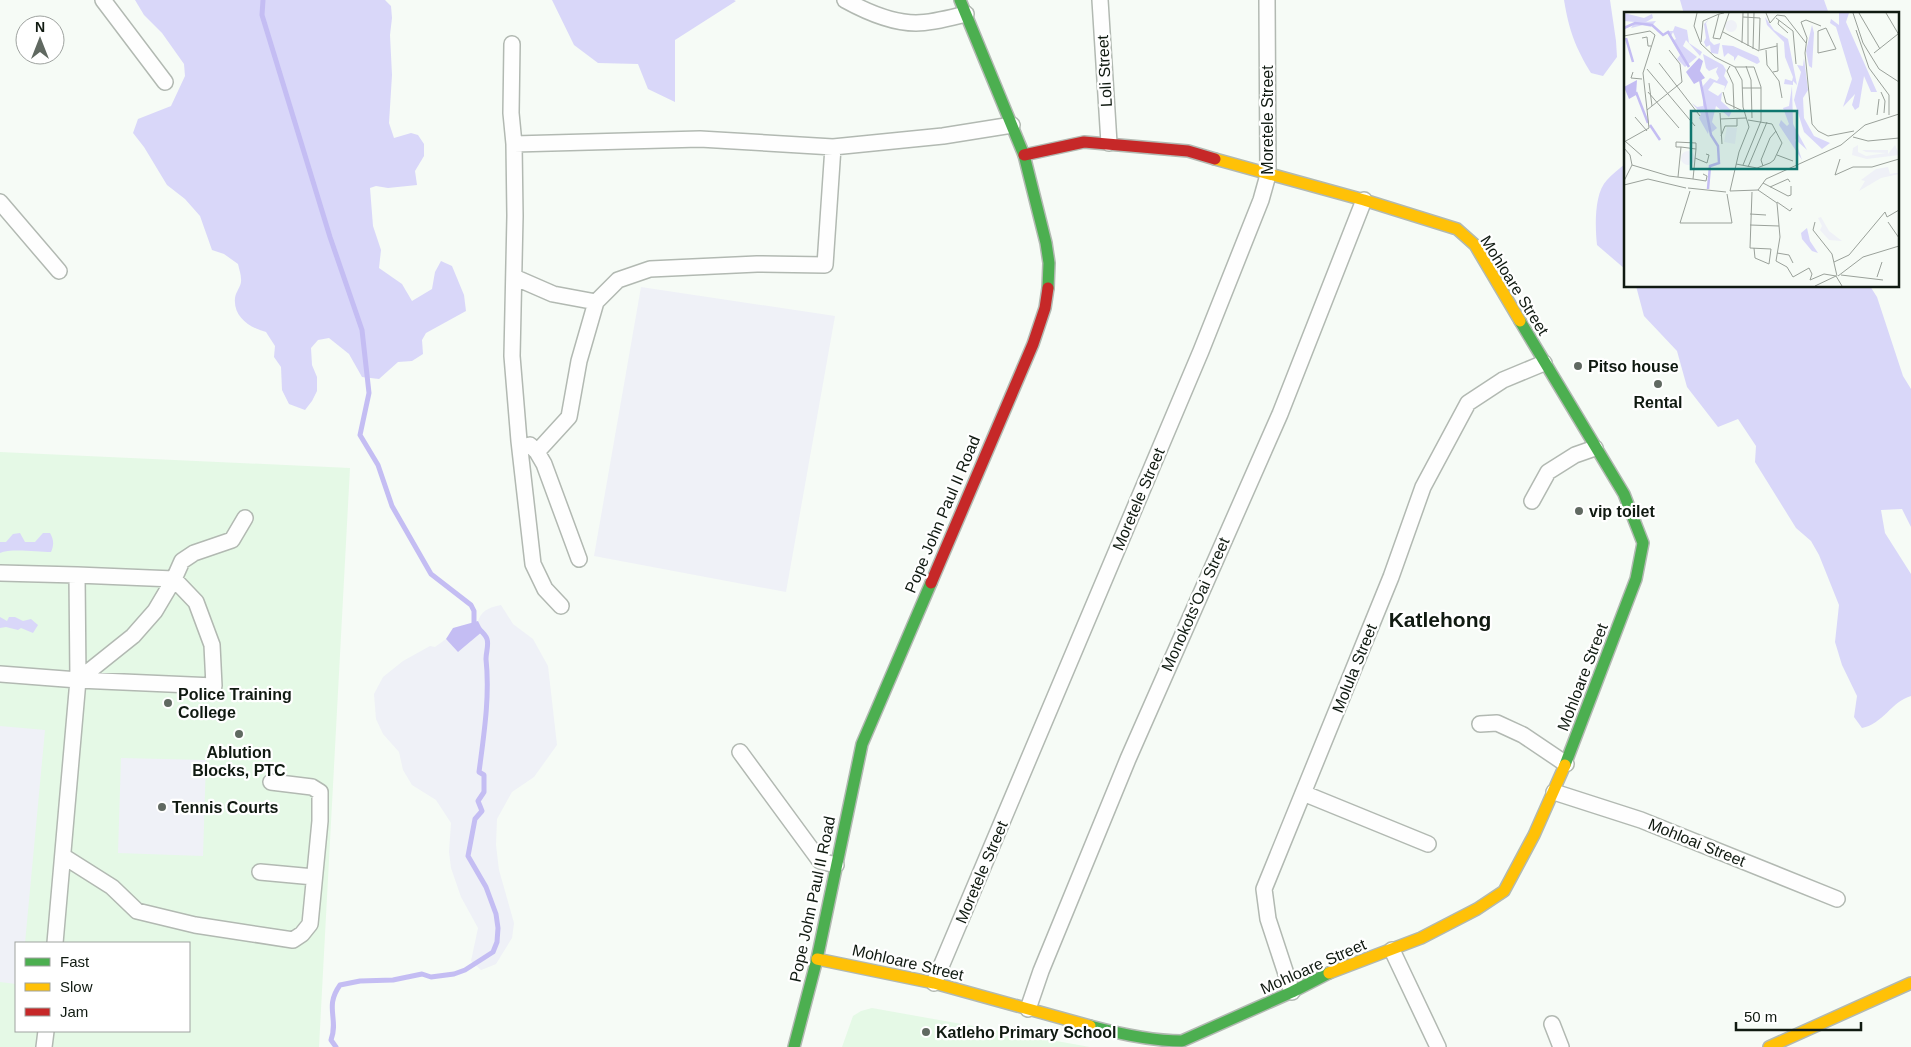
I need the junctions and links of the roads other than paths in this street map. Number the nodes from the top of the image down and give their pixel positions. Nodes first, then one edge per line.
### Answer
1 (103, 0) edge
2 (844, 0) edge
3 (1100, 0) edge
4 (1267, 0) edge
5 (963, 7) edge
6 (512, 44) dead end
7 (165, 82) dead end
8 (1012, 125) junction
9 (1109, 143) junction
10 (514, 144) junction
11 (833, 147) junction
12 (1024, 155) junction
13 (1268, 175) junction
14 (1364, 200) junction
15 (0, 202) edge
16 (59, 271) dead end
17 (514, 277) junction
18 (596, 302) junction
19 (1544, 363) junction
20 (519, 441) junction
21 (1595, 448) junction
22 (537, 452) junction
23 (1532, 501) dead end
24 (245, 518) dead end
25 (579, 559) dead end
26 (0, 573) edge
27 (77, 575) junction
28 (174, 579) junction
29 (560, 606) dead end
30 (0, 674) edge
31 (78, 680) junction
32 (1480, 724) dead end
33 (740, 752) dead end
34 (1566, 764) junction
35 (271, 782) dead end
36 (1554, 792) junction
37 (1303, 794) junction
38 (1428, 844) dead end
39 (63, 856) junction
40 (836, 865) junction
41 (260, 872) dead end
42 (314, 877) junction
43 (1837, 899) dead end
44 (55, 942) edge
45 (1392, 950) junction
46 (817, 959) junction
47 (934, 983) junction
48 (1911, 983) edge
49 (1292, 992) junction
50 (1028, 1009) junction
51 (1552, 1024) dead end
52 (46, 1032) edge
53 (44, 1047) edge
54 (794, 1047) edge
55 (1438, 1047) edge
56 (1561, 1047) edge
57 (1769, 1047) edge

1 - 7 street
2 - 5 street
3 - 9 street, Loli Street
4 - 13 street, Moretele Street
5 - 8 street, Pope John Paul II Road
6 - 10 street
8 - 11 street
8 - 12 street, Pope John Paul II Road
9 - 12 street, Mohloare Street
9 - 13 street, Mohloare Street
10 - 11 street
10 - 17 street
11 - 18 street
12 - 40 street, Pope John Paul II Road
13 - 14 street, Mohloare Street
13 - 47 street, Moretele Street
14 - 19 street, Mohloare Street
14 - 50 street, Monokots'Oai Street
15 - 16 street
17 - 18 street
17 - 20 street
18 - 22 street
19 - 21 street, Mohloare Street
19 - 37 street, Molula Street
20 - 22 street
20 - 29 street
21 - 23 street
21 - 34 street, Mohloare Street
22 - 25 street
24 - 28 street
26 - 27 street
27 - 28 street
27 - 31 street
28 - 31 street
28 - 31 street
30 - 31 street
31 - 39 street
32 - 34 street
33 - 40 street
34 - 36 street, Mohloare Street
35 - 42 street
36 - 43 street, Mohloai Street
36 - 45 street, Mohloare Street
37 - 38 street
37 - 49 street, Molula Street
39 - 42 street
39 - 44 street
40 - 46 street, Pope John Paul II Road
41 - 42 street
45 - 49 street, Mohloare Street
45 - 55 street
46 - 47 street, Mohloare Street
46 - 54 street, Pope John Paul II Road
47 - 50 street, Mohloare Street
48 - 57 street
49 - 50 street, Mohloare Street
51 - 56 street
52 - 53 street

